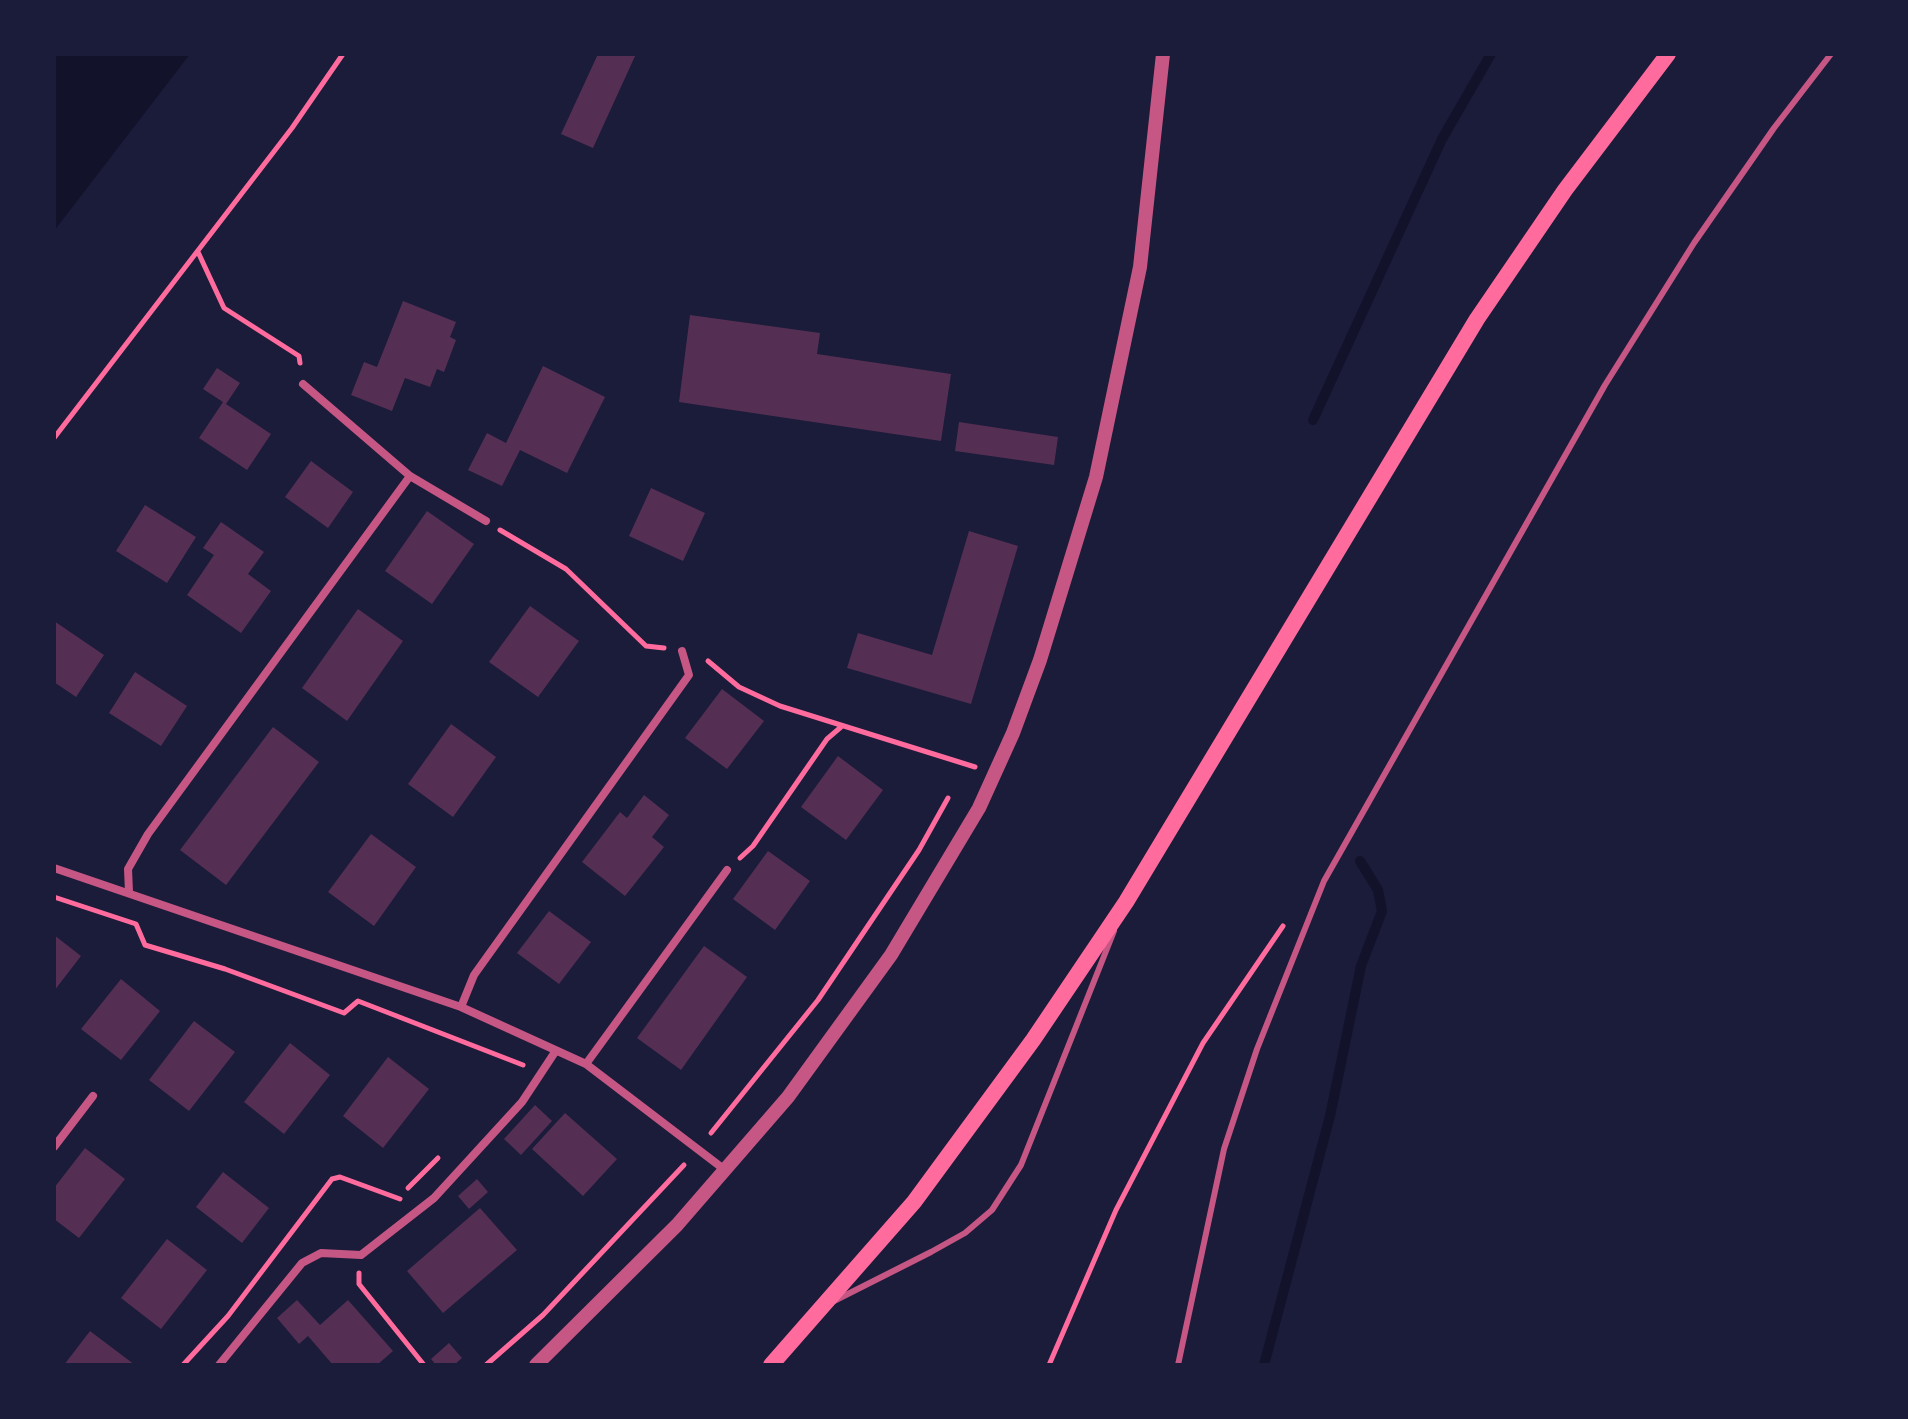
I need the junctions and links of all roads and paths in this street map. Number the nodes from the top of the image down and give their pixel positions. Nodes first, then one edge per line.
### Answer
1 (343, 54) edge
2 (1163, 54) edge
3 (1668, 54) edge
4 (1831, 54) edge
5 (198, 252) junction
6 (303, 384) joint
7 (54, 438) edge
8 (410, 476) junction
9 (486, 521) joint
10 (682, 651) junction
11 (841, 727) junction
12 (995, 773) junction
13 (948, 798) dead end
14 (54, 868) edge
15 (727, 870) joint
16 (129, 892) junction
17 (54, 897) edge
18 (1126, 902) junction
19 (1286, 923) dead end
20 (461, 1007) junction
21 (555, 1052) junction
22 (586, 1064) junction
23 (93, 1096) dead end
24 (54, 1147) edge
25 (698, 1149) junction
26 (725, 1170) junction
27 (361, 1255) junction
28 (827, 1304) junction
29 (219, 1365) edge
30 (424, 1365) edge
31 (486, 1365) edge
32 (536, 1365) edge
33 (771, 1365) edge
34 (1049, 1365) edge
35 (1178, 1365) edge

1 - 5 path
2 - 12 street
3 - 18 main road
4 - 35 lane
5 - 6 path
5 - 7 path
6 - 8 street
8 - 9 street
8 - 16 street
9 - 10 path
10 - 11 path
10 - 20 street
11 - 12 path
11 - 15 path
12 - 26 street
13 - 25 path
14 - 16 street
15 - 22 street
16 - 20 street
17 - 21 path
18 - 28 main road
18 - 28 lane
19 - 34 path
20 - 21 street
21 - 22 street
21 - 27 street
22 - 25 street
23 - 24 street
25 - 26 street
25 - 31 path
26 - 32 street
27 - 29 street
27 - 30 path
28 - 33 main road

